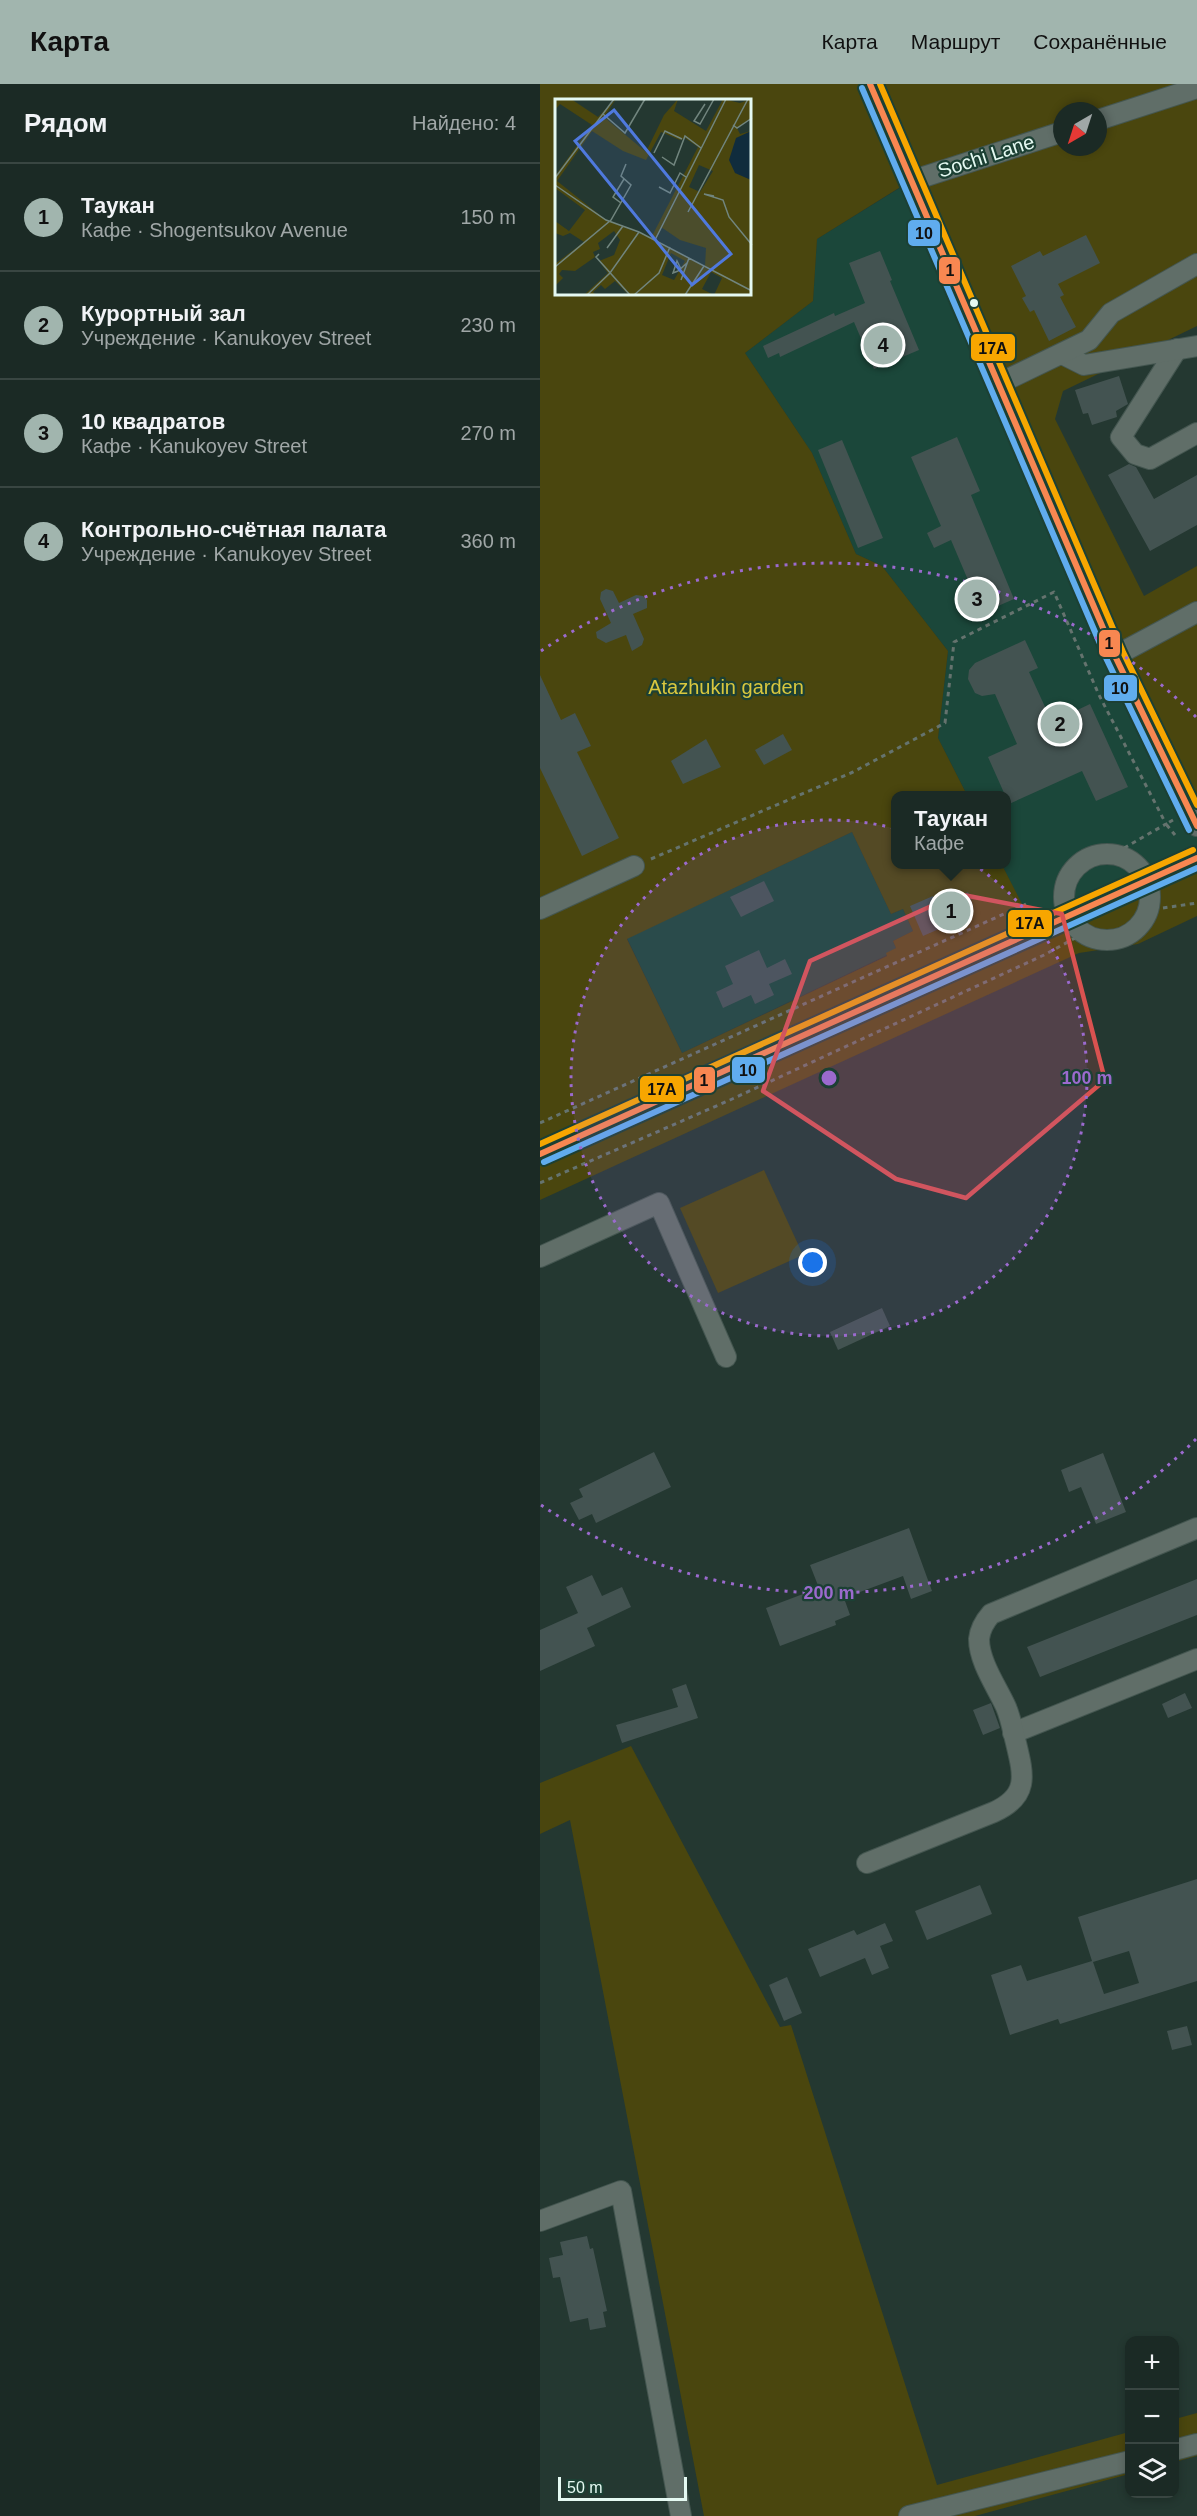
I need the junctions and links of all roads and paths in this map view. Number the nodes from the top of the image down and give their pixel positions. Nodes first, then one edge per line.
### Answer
1 (870, 84) edge
2 (1197, 88) edge
3 (1107, 117) edge
4 (1053, 135) edge
5 (911, 181) junction
6 (1197, 264) edge
7 (1197, 346) edge
8 (1177, 350) junction
9 (1062, 354) junction
10 (1000, 383) junction
11 (1197, 433) edge
12 (1197, 612) edge
13 (1115, 656) junction
14 (1173, 820) dead end
15 (1166, 824) junction
16 (1197, 826) edge
17 (1175, 835) dead end
18 (1124, 848) dead end
19 (1197, 858) edge
20 (634, 866) joint
21 (1148, 881) junction
22 (1197, 903) edge
23 (1026, 904) dead end
24 (1163, 908) dead end
25 (540, 909) edge
26 (1068, 917) junction
27 (1077, 937) dead end
28 (540, 1123) edge
29 (540, 1154) edge
30 (540, 1183) edge
31 (540, 1257) edge
32 (726, 1357) dead end
33 (1197, 1528) edge
34 (1197, 1659) edge
35 (1013, 1733) junction
36 (867, 1863) dead end
37 (540, 2221) edge
38 (1197, 2444) edge
39 (1179, 2449) edge
40 (1125, 2462) edge
41 (952, 2511) edge
42 (681, 2516) edge
43 (909, 2516) edge

1 - 5 street
2 - 3 street
4 - 5 street, Sochi Lane
5 - 10 street
6 - 9 street
7 - 8 street
8 - 9 street
8 - 11 street
9 - 10 street
10 - 13 street
12 - 13 street
13 - 16 street
14 - 15 path
15 - 17 path
15 - 18 path
15 - 20 path
19 - 21 street
20 - 25 street
21 - 26 street
21 - 26 street
21 - 26 street
22 - 24 path
23 - 28 path
26 - 29 street
27 - 30 path
31 - 32 street
33 - 35 street
34 - 35 street
35 - 36 street
37 - 42 street
38 - 39 street
40 - 41 street
41 - 43 street

